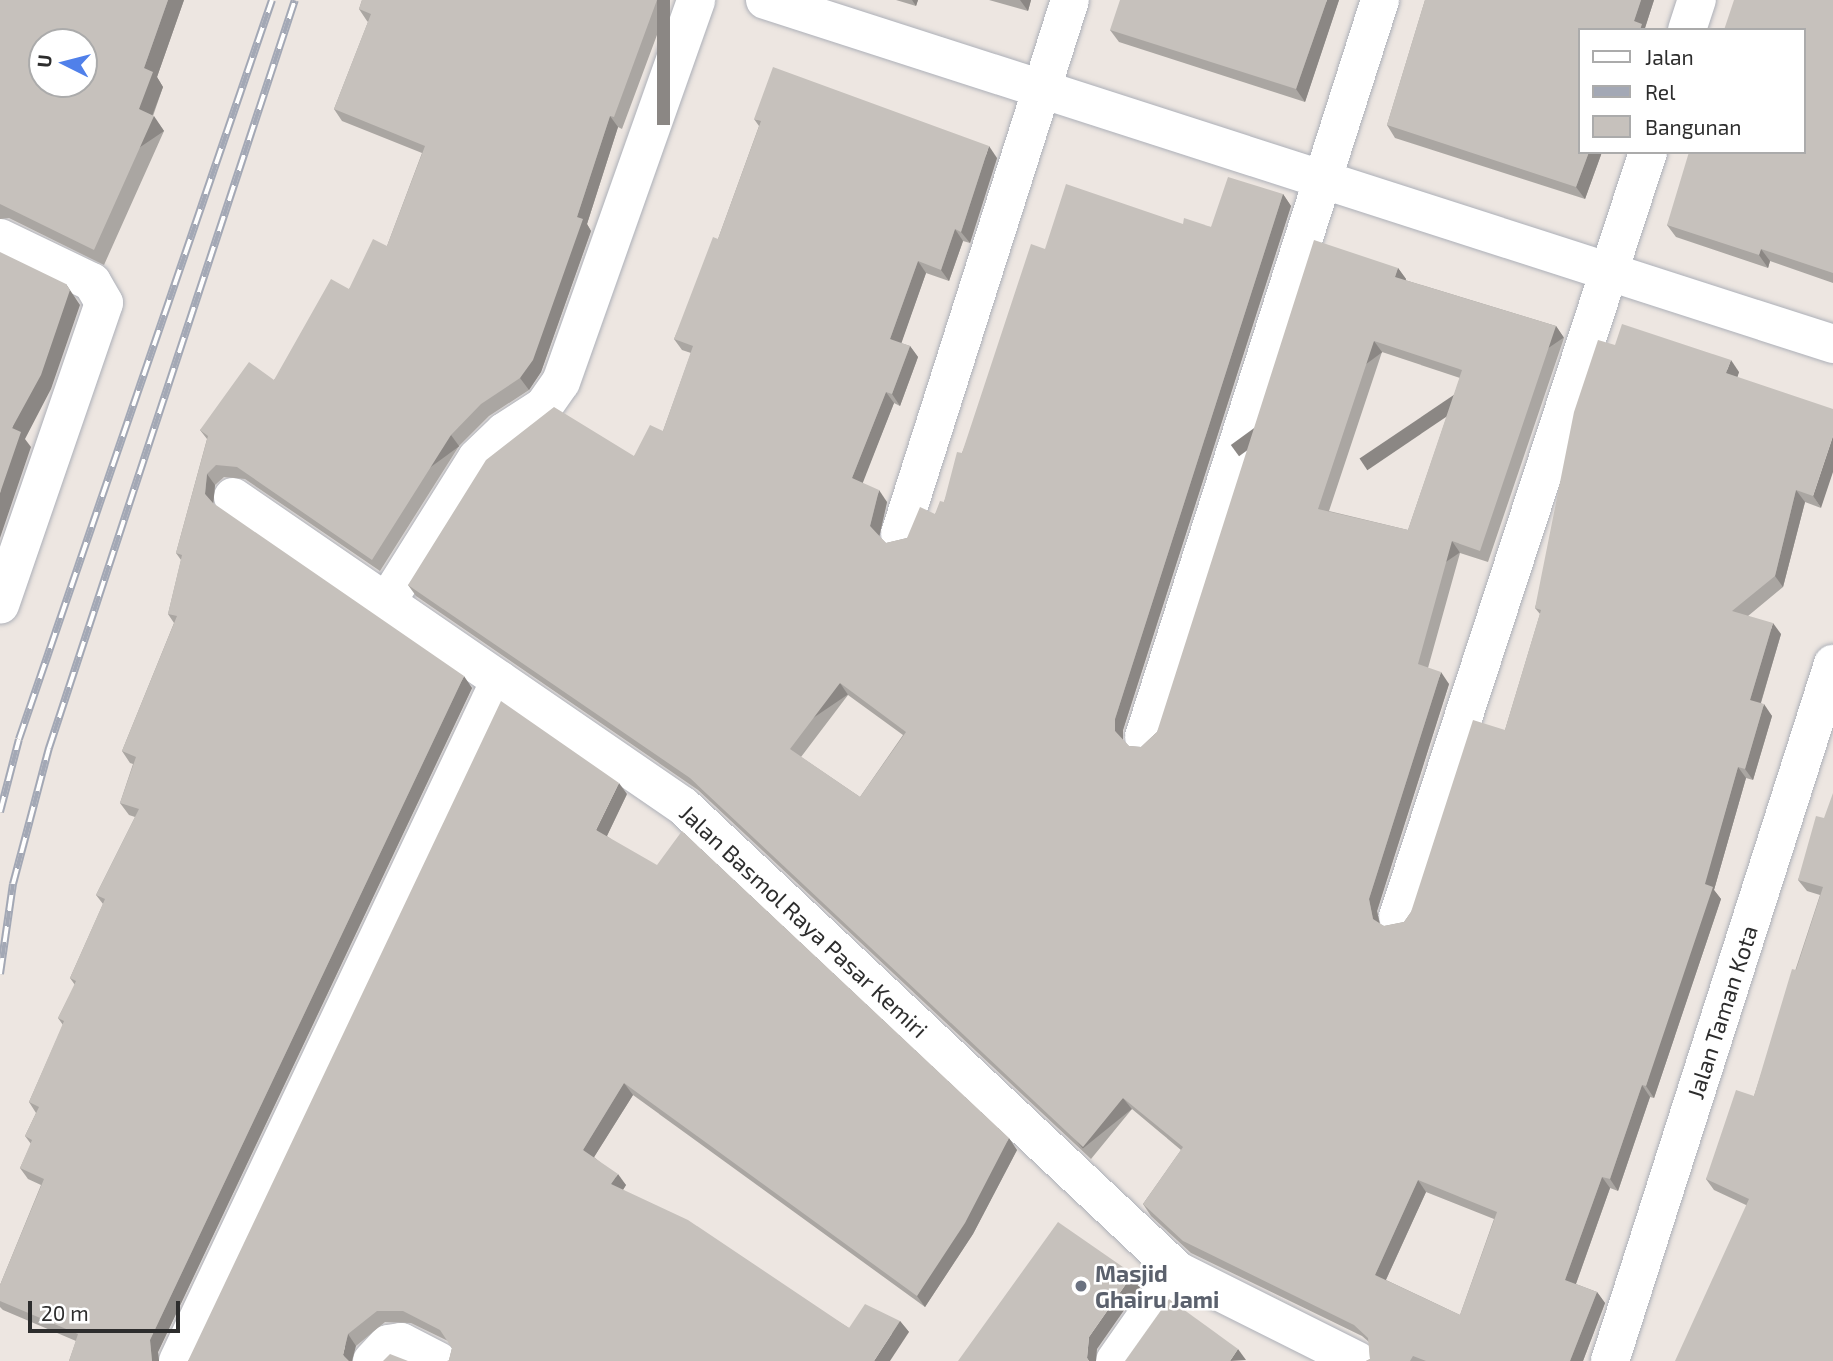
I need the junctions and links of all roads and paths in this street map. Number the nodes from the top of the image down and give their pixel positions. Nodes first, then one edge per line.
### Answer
1 (696, 0) edge
2 (765, 0) edge
3 (1070, 0) edge
4 (1380, 0) edge
5 (1697, 0) edge
6 (1688, 28) edge
7 (1041, 89) junction
8 (1647, 154) edge
9 (1322, 179) junction
10 (0, 238) edge
11 (1606, 271) junction
12 (1833, 344) edge
13 (233, 497) dead end
14 (900, 534) dead end
15 (386, 603) junction
16 (0, 605) edge
17 (1833, 664) edge
18 (500, 680) junction
19 (1144, 737) dead end
20 (1398, 917) dead end
21 (1178, 1270) junction
22 (178, 1361) edge
23 (372, 1361) edge
24 (438, 1361) edge
25 (1115, 1361) edge
26 (1358, 1361) edge
27 (1610, 1361) edge

1 - 15 street
2 - 7 street
3 - 7 street
4 - 9 street
5 - 6 street
7 - 9 street
7 - 14 street
8 - 11 street
9 - 11 street
9 - 19 street
10 - 16 street
11 - 12 street
11 - 20 street
13 - 15 street, Jalan Basmol Raya Pasar Kemiri
15 - 18 street, Jalan Basmol Raya Pasar Kemiri
17 - 27 street, Jalan Taman Kota
18 - 21 street, Jalan Basmol Raya Pasar Kemiri
18 - 22 street
21 - 25 street
21 - 26 street, Jalan Basmol Raya Pasar Kemiri
23 - 24 street

